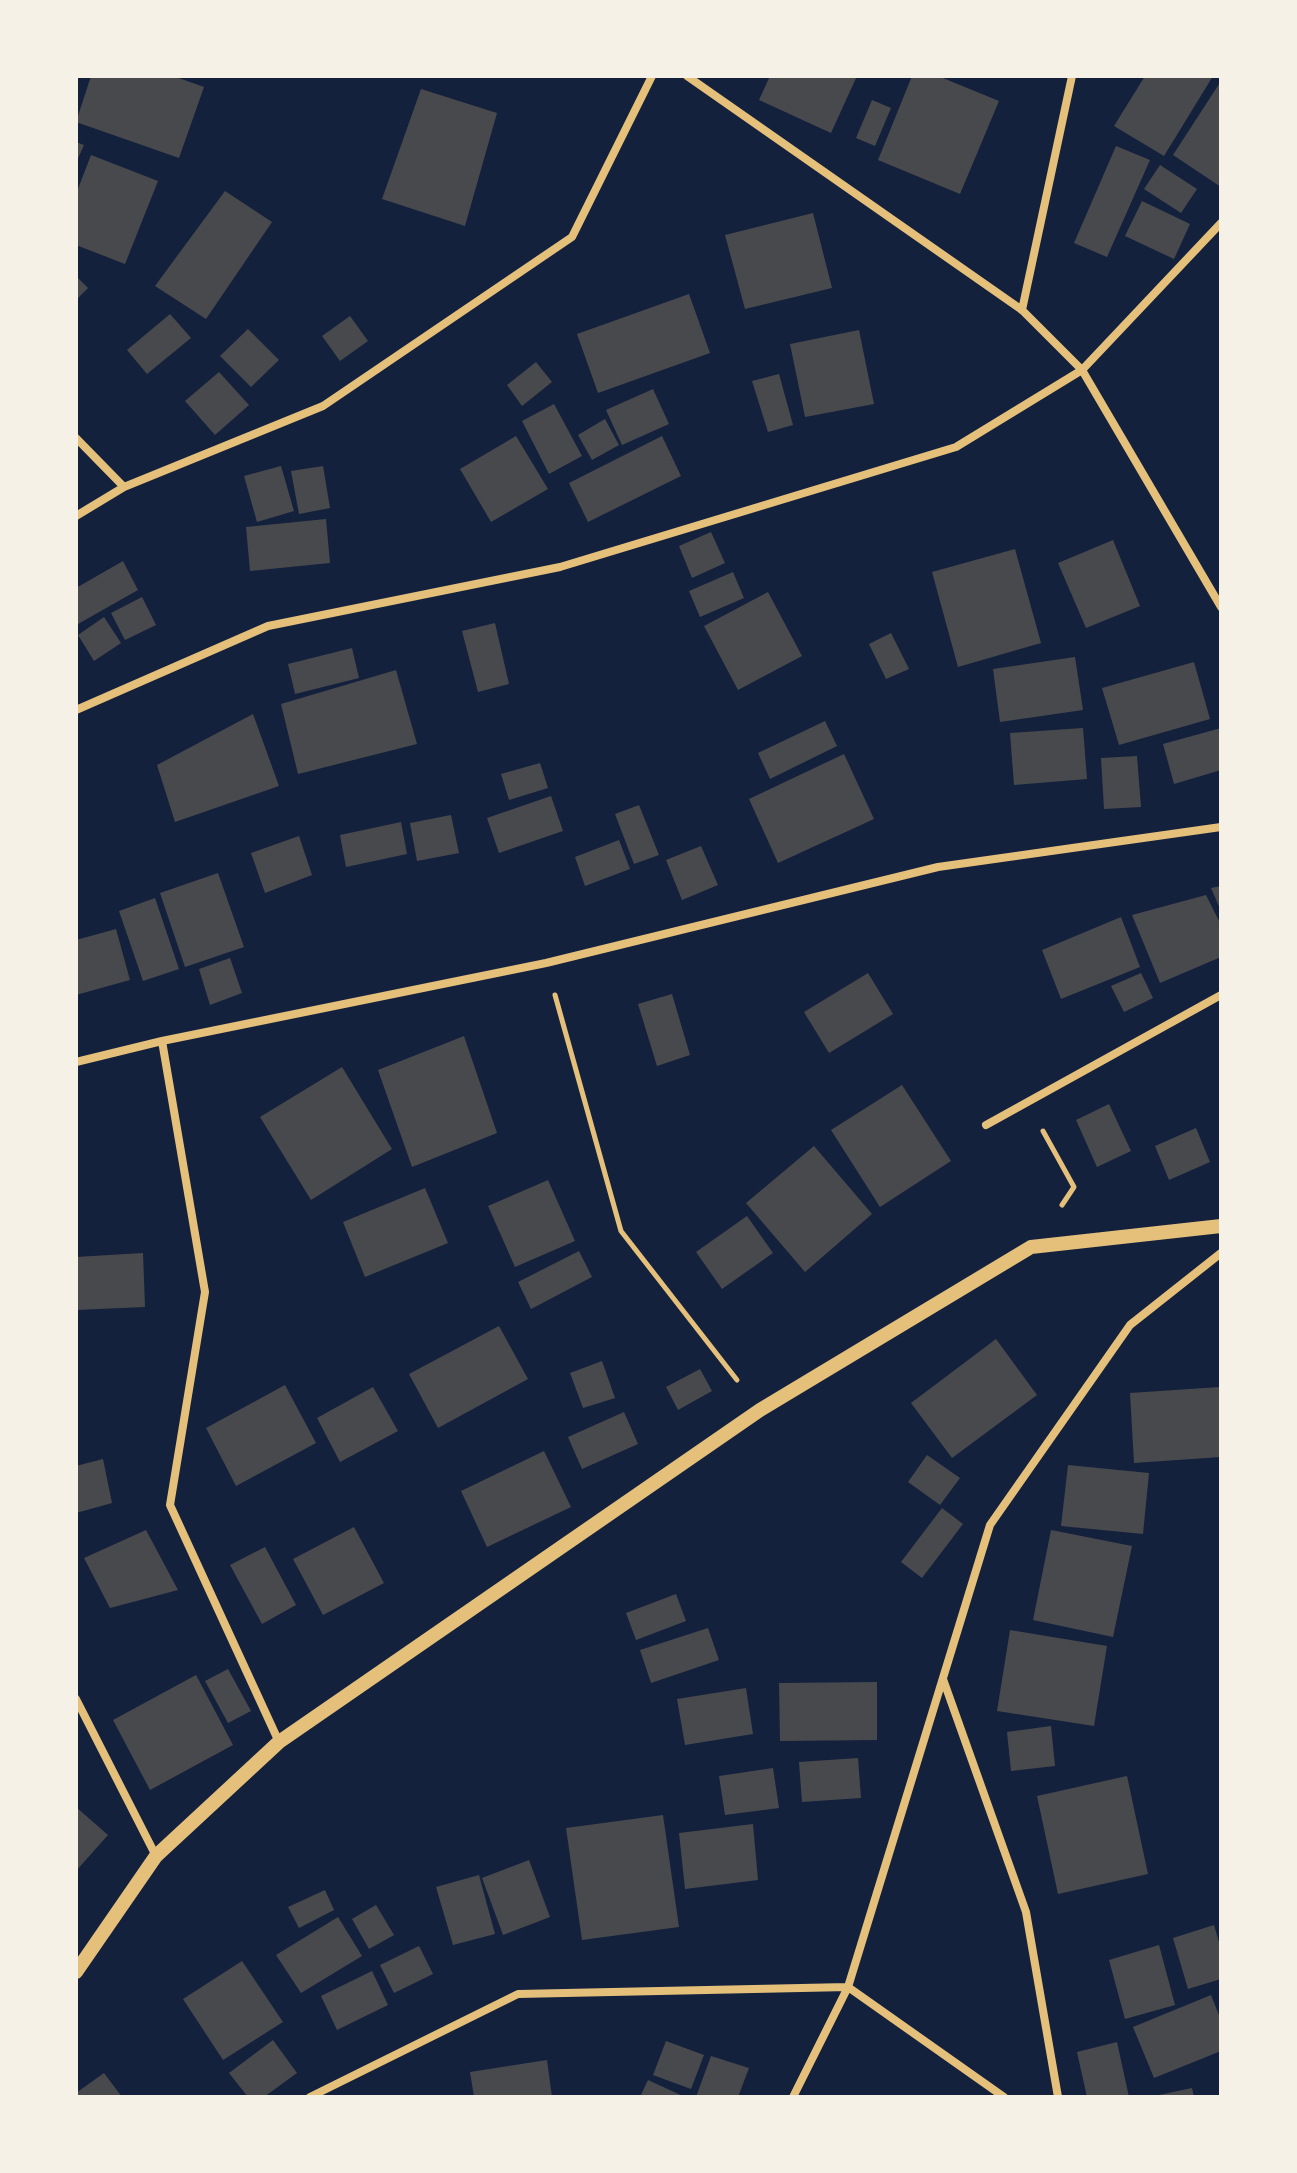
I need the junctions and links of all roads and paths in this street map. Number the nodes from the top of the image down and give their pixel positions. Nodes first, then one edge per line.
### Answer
1 (652, 76) edge
2 (687, 76) edge
3 (1072, 76) edge
4 (1221, 223) edge
5 (1022, 310) junction
6 (1082, 370) junction
7 (76, 438) edge
8 (124, 487) junction
9 (76, 516) edge
10 (1221, 607) edge
11 (76, 710) edge
12 (1221, 827) edge
13 (546, 963) junction
14 (1221, 995) edge
15 (162, 1041) junction
16 (76, 1062) edge
17 (1026, 1103) junction
18 (986, 1125) dead end
19 (1221, 1226) edge
20 (1031, 1247) junction
21 (1221, 1253) edge
22 (760, 1410) junction
23 (943, 1679) junction
24 (76, 1699) edge
25 (279, 1742) junction
26 (156, 1856) junction
27 (76, 1972) edge
28 (848, 1987) junction
29 (310, 2097) edge
30 (793, 2097) edge
31 (1004, 2097) edge
32 (1058, 2097) edge

1 - 8 street
2 - 5 street
3 - 5 street
4 - 6 street
5 - 6 street
6 - 10 street
6 - 11 street
7 - 8 street
8 - 9 street
12 - 13 street
13 - 15 street
13 - 22 path
14 - 17 street
15 - 16 street
15 - 25 street
17 - 18 street
17 - 20 path
19 - 20 street
20 - 22 street
21 - 23 street
22 - 25 street
23 - 28 street
23 - 32 street
24 - 26 street
25 - 26 street
26 - 27 street
28 - 29 street
28 - 30 street
28 - 31 street

